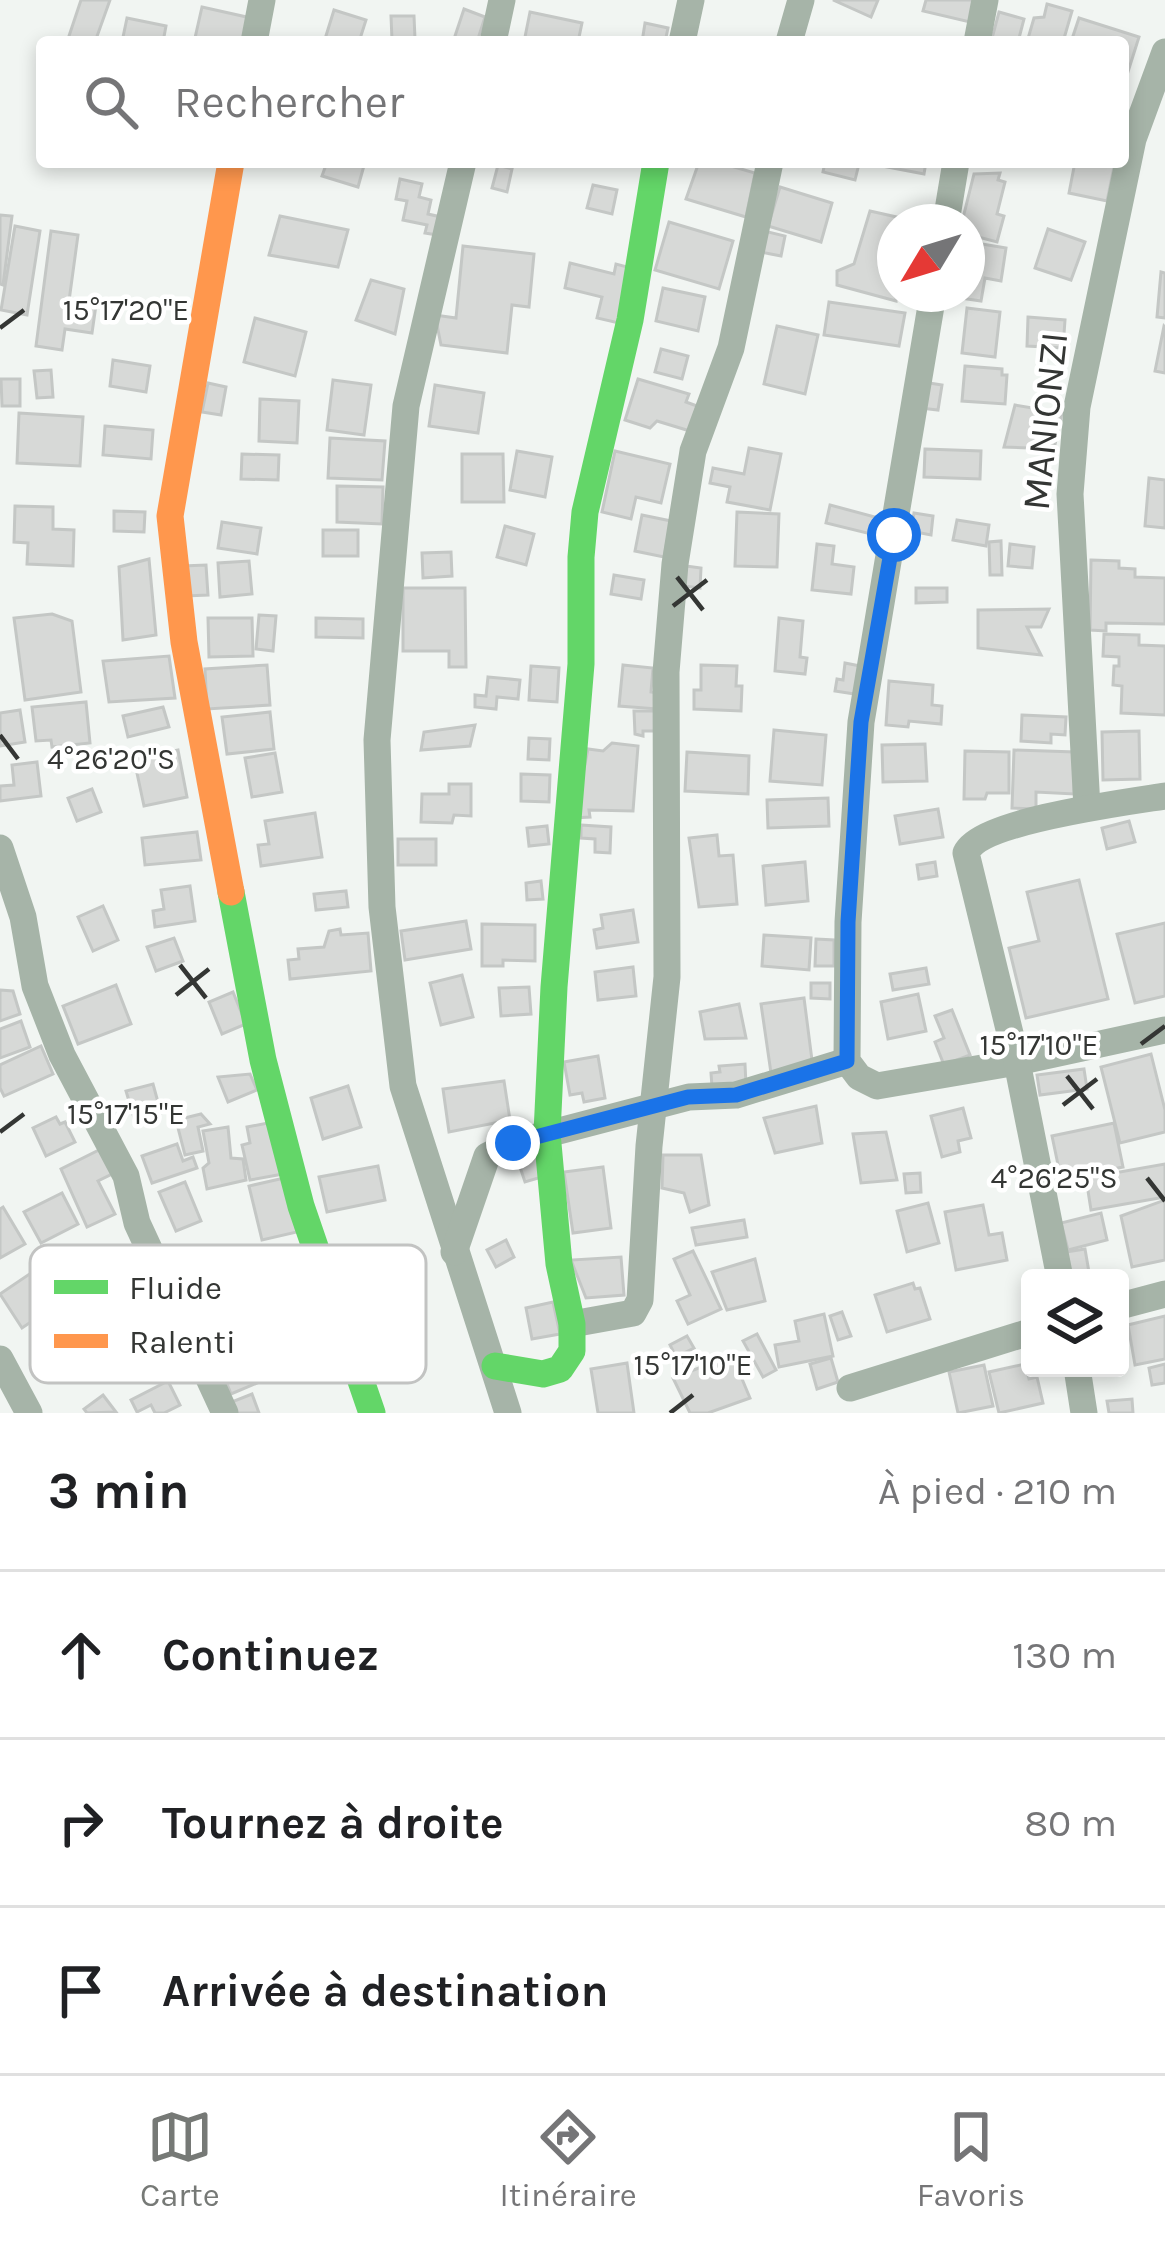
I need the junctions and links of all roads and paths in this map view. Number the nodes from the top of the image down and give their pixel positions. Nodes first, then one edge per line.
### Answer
1 (262, 0) edge
2 (502, 0) edge
3 (691, 0) edge
4 (801, 0) edge
5 (985, 0) edge
6 (255, 36) edge
7 (494, 36) edge
8 (683, 36) edge
9 (791, 36) edge
10 (978, 36) edge
11 (1165, 52) edge
12 (1129, 158) edge
13 (230, 168) edge
14 (462, 168) edge
15 (655, 168) edge
16 (769, 168) edge
17 (955, 168) edge
18 (1127, 168) edge
19 (949, 204) edge
20 (930, 312) edge
21 (1165, 796) edge
22 (1087, 808) junction
23 (0, 848) edge
24 (1165, 1030) edge
25 (847, 1061) junction
26 (1017, 1062) junction
27 (653, 1106) junction
28 (547, 1133) junction
29 (146, 1245) edge
30 (314, 1245) edge
31 (454, 1252) junction
32 (1058, 1269) edge
33 (1165, 1294) edge
34 (1129, 1304) edge
35 (572, 1324) junction
36 (1021, 1335) edge
37 (0, 1359) edge
38 (495, 1366) junction
39 (1078, 1377) edge
40 (212, 1383) edge
41 (362, 1383) edge
42 (850, 1388) dead end
43 (29, 1413) edge
44 (226, 1413) edge
45 (372, 1413) edge
46 (508, 1413) edge
47 (1084, 1413) edge

1 - 6 street
2 - 7 street
3 - 8 street
4 - 9 street
5 - 10 street
11 - 12 street, MANIONZI
13 - 30 street
14 - 31 street
15 - 28 street
16 - 27 street
17 - 19 street
18 - 22 street, MANIONZI
20 - 25 street
21 - 22 street
22 - 26 street
23 - 29 street
24 - 26 street
25 - 26 street
25 - 27 street
26 - 32 street
27 - 28 street
27 - 35 street
28 - 31 street
28 - 35 street
31 - 38 street
33 - 34 street
35 - 38 street
36 - 42 street
37 - 43 street
38 - 46 street
39 - 47 street
40 - 44 street
41 - 45 street

